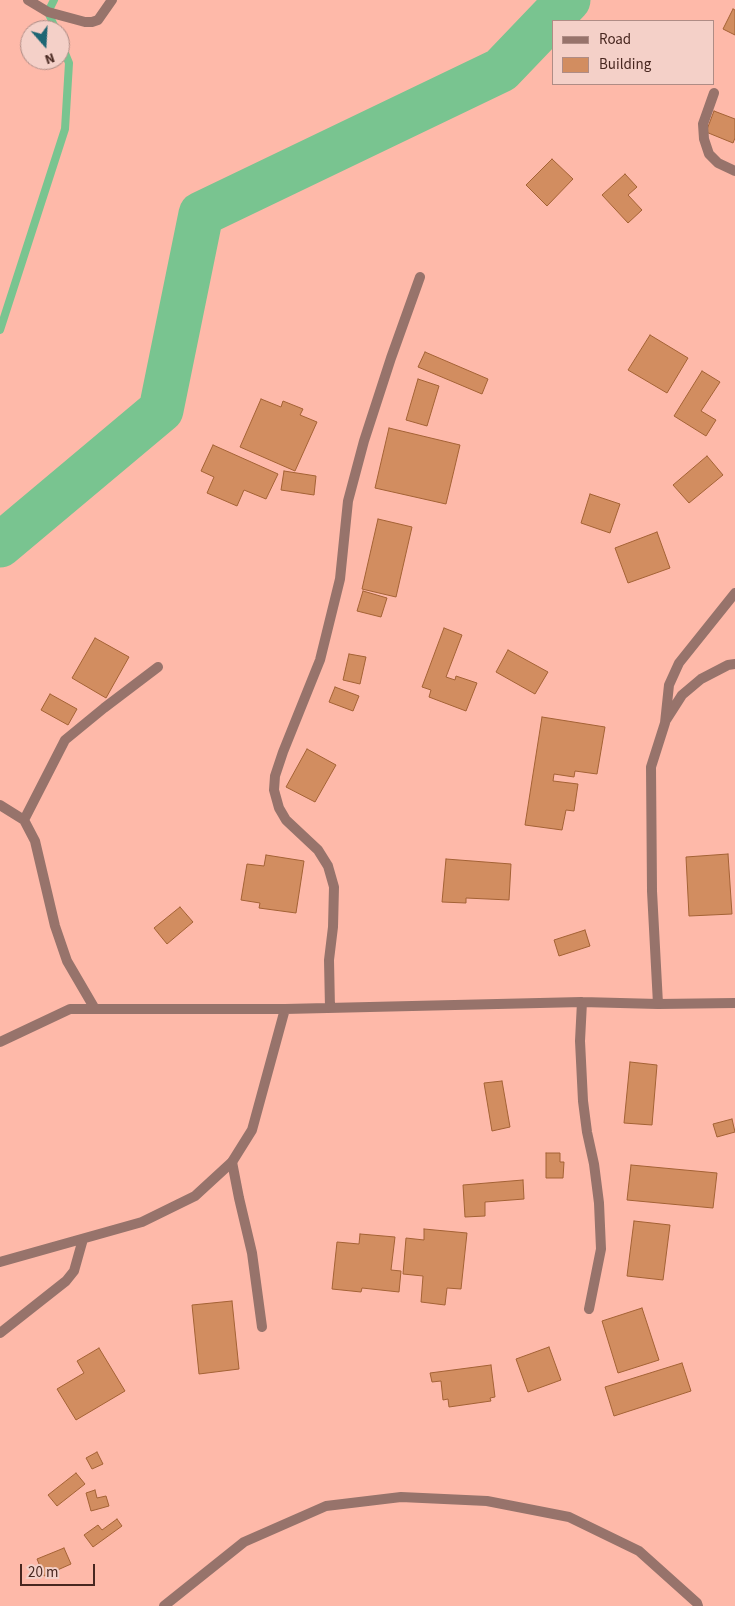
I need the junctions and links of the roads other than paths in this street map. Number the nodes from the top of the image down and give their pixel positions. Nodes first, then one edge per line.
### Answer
1 (28, 0) edge
2 (112, 0) edge
3 (714, 93) dead end
4 (735, 171) edge
5 (420, 277) dead end
6 (735, 593) edge
7 (735, 664) edge
8 (158, 667) dead end
9 (665, 723) junction
10 (0, 806) edge
11 (24, 820) junction
12 (582, 1002) junction
13 (735, 1003) edge
14 (658, 1004) junction
15 (330, 1008) junction
16 (96, 1009) junction
17 (285, 1009) junction
18 (0, 1042) edge
19 (232, 1162) junction
20 (83, 1239) junction
21 (0, 1262) edge
22 (589, 1308) dead end
23 (262, 1327) dead end
24 (0, 1333) edge
25 (164, 1606) edge
26 (698, 1606) edge

1 - 2 street
3 - 4 street
5 - 15 street
6 - 9 street
7 - 9 street
8 - 11 street
9 - 14 street
10 - 11 street
11 - 16 street
12 - 14 street
12 - 15 street
12 - 22 street
13 - 14 street
15 - 17 street
16 - 17 street
16 - 18 street
17 - 19 street
19 - 20 street
19 - 23 street
20 - 21 street
20 - 24 street
25 - 26 street

